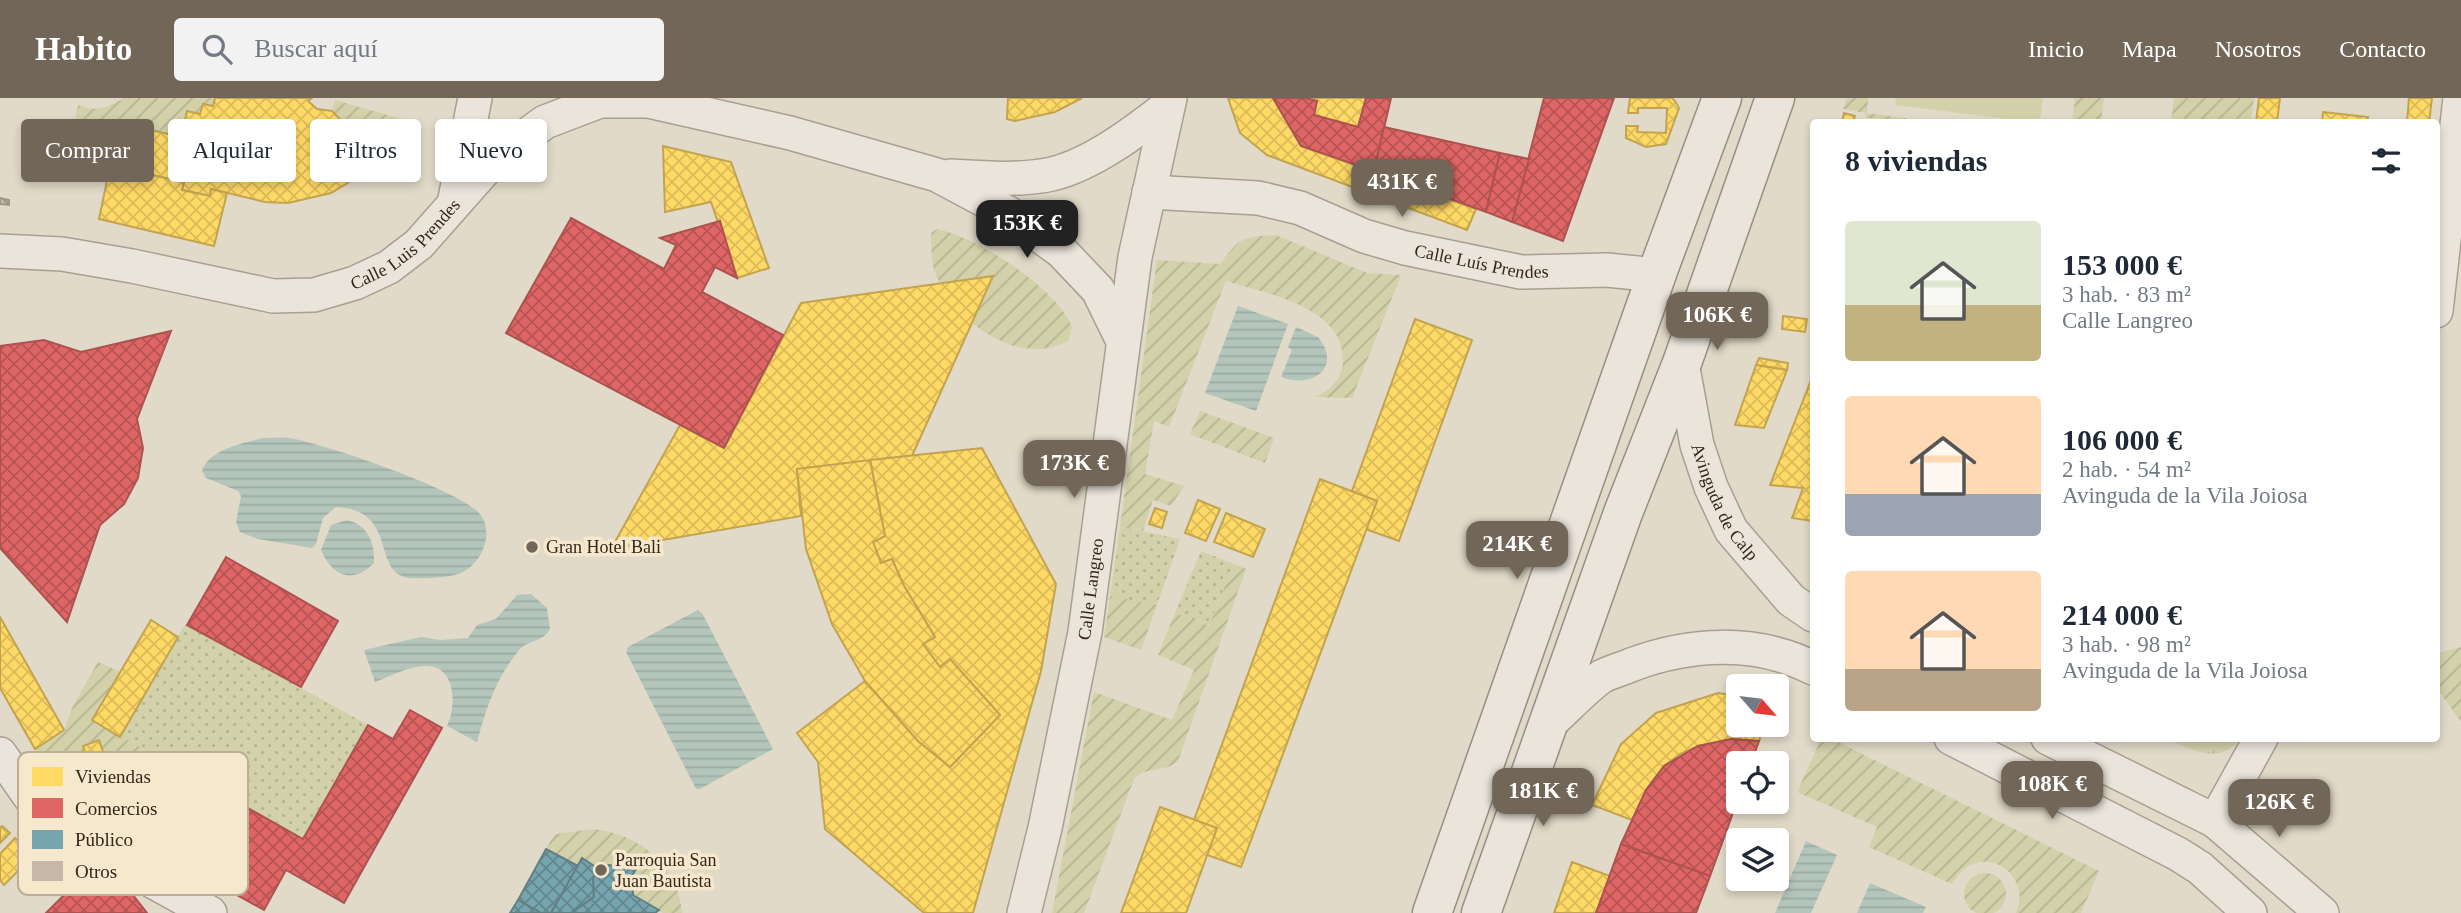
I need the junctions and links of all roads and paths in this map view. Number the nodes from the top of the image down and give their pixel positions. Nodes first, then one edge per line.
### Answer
1 (475, 98) edge
2 (1722, 98) edge
3 (1774, 98) edge
4 (2460, 98) edge
5 (645, 100) edge
6 (1169, 102) edge
7 (937, 175) junction
8 (1149, 192) junction
9 (454, 207) junction
10 (0, 251) edge
11 (1657, 275) junction
12 (2440, 276) edge
13 (1123, 341) junction
14 (1682, 363) junction
15 (1810, 613) edge
16 (1810, 667) edge
17 (1549, 724) junction
18 (1959, 742) edge
19 (2056, 742) edge
20 (2258, 742) edge
21 (0, 754) edge
22 (18, 779) edge
23 (2215, 821) junction
24 (179, 895) edge
25 (206, 912) edge
26 (1024, 913) edge
27 (1432, 913) edge
28 (1481, 913) edge
29 (2250, 913) edge
30 (2322, 913) edge

1 - 9 street
2 - 11 main road
3 - 14 main road
4 - 12 street
5 - 7 street, Calle Luis Prendes
5 - 9 street, Calle Luis Prendes
6 - 7 street
6 - 8 street, Calle Langreo
7 - 13 street
8 - 11 street, Calle Luís Prendes
8 - 13 street, Calle Langreo
9 - 10 street, Calle Luis Prendes
11 - 27 main road
13 - 26 street, Calle Langreo
14 - 15 street, Avinguda de Calp
14 - 17 main road
16 - 17 street
17 - 28 main road
18 - 29 street
19 - 23 street
20 - 23 street
21 - 22 street
23 - 30 street
24 - 25 street

